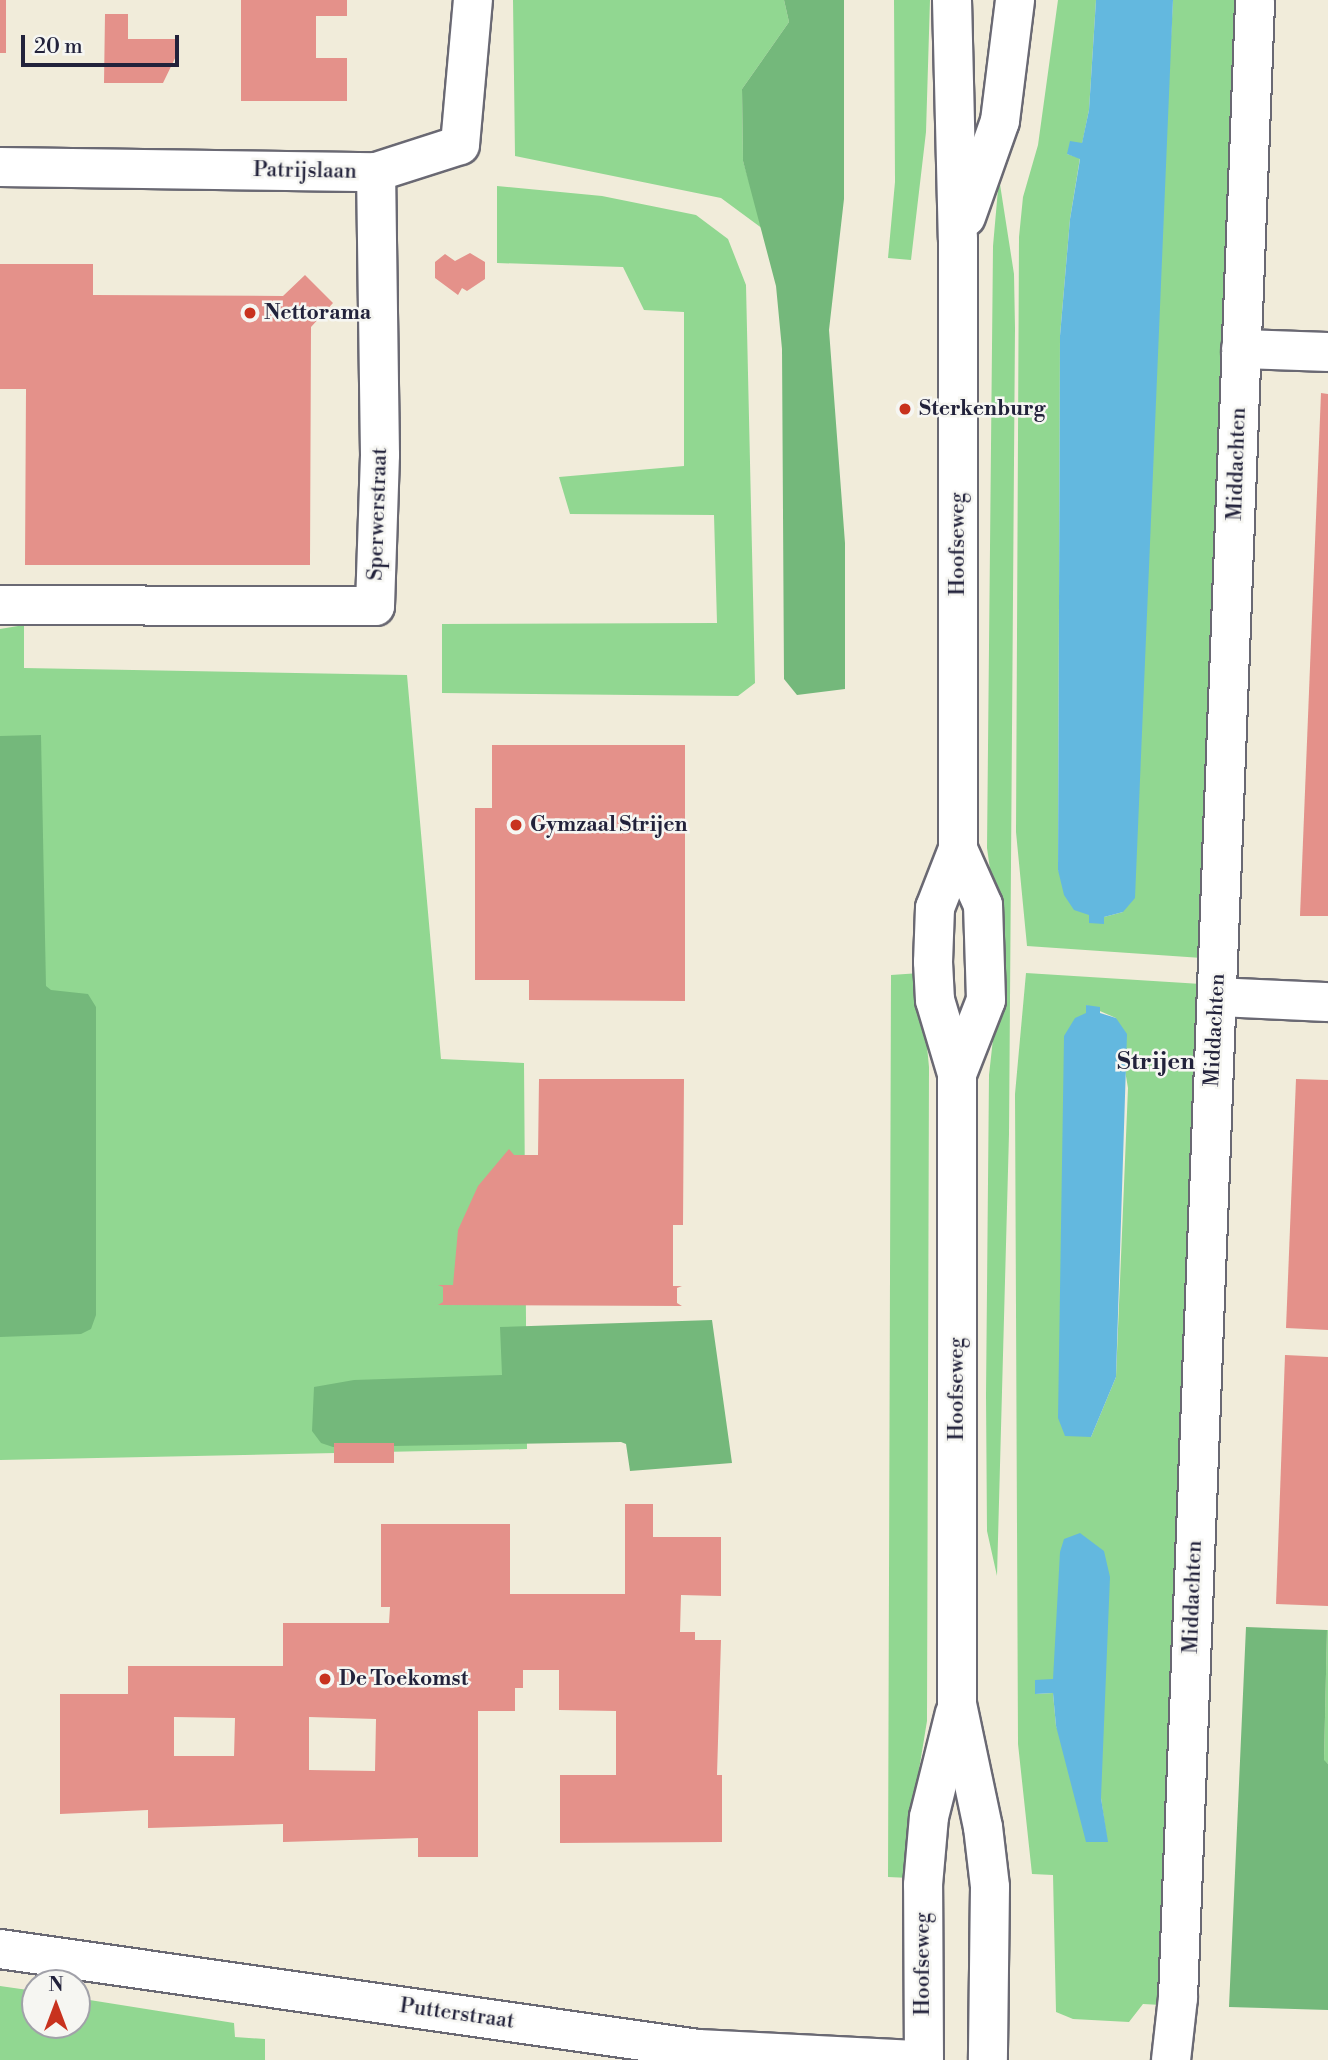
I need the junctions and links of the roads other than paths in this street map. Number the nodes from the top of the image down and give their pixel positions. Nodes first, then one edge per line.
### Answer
1 (472, 0) edge
2 (952, 0) edge
3 (1015, 0) edge
4 (1255, 0) edge
5 (0, 167) edge
6 (376, 172) junction
7 (958, 239) junction
8 (1241, 349) junction
9 (1328, 352) edge
10 (0, 605) edge
11 (958, 849) junction
12 (1217, 997) junction
13 (1328, 1002) edge
14 (957, 1074) junction
15 (957, 1704) junction
16 (0, 1950) edge
17 (916, 2060) edge
18 (924, 2060) edge
19 (988, 2060) edge
20 (1171, 2060) edge

1 - 6 street, Patrijslaan
2 - 7 street, Hoofseweg
3 - 7 street, Hoofseweg
4 - 8 street, Middachten
5 - 6 street, Patrijslaan
6 - 10 street, Sperwerstraat
7 - 11 street, Hoofseweg
8 - 9 street
8 - 12 street, Middachten
11 - 14 street, Hoofseweg
11 - 14 street, Hoofseweg
12 - 13 street
12 - 20 street, Middachten
14 - 15 street, Hoofseweg
15 - 18 street, Hoofseweg
15 - 19 street, Hoofseweg
16 - 17 street, Putterstraat

